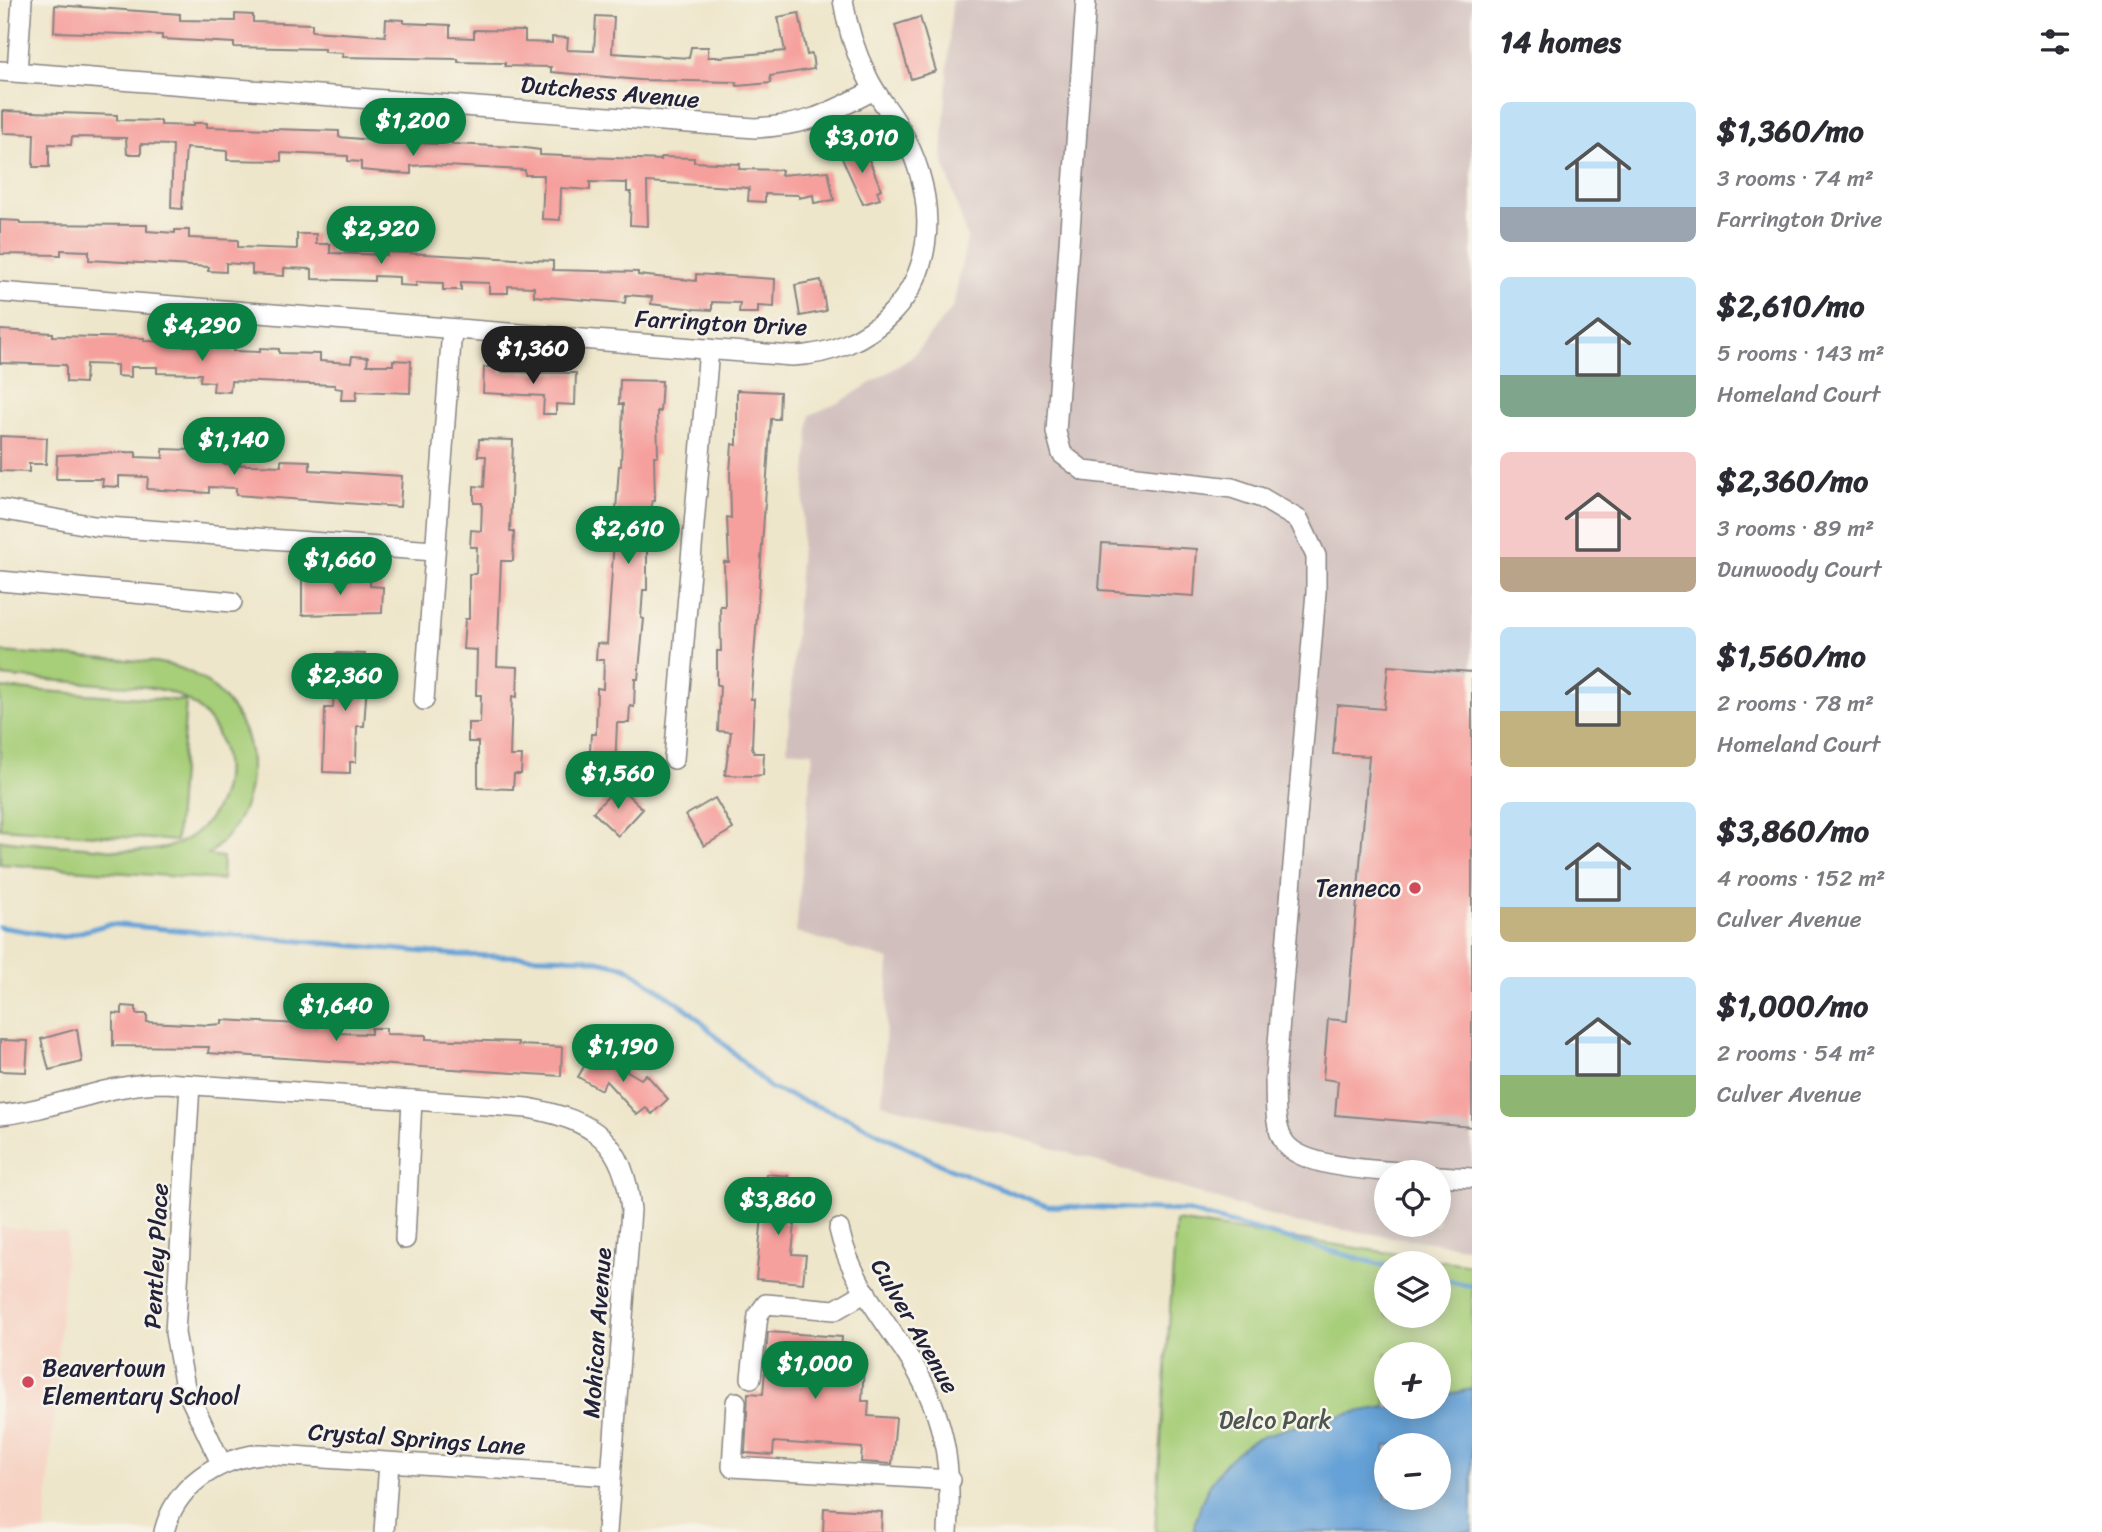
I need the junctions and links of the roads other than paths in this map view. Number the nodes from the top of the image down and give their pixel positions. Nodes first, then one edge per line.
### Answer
1 (23, 0) edge
2 (843, 0) edge
3 (1086, 0) edge
4 (8, 72) edge
5 (874, 90) junction
6 (0, 292) edge
7 (452, 329) junction
8 (709, 349) junction
9 (0, 509) edge
10 (434, 551) junction
11 (0, 581) edge
12 (232, 602) dead end
13 (424, 700) dead end
14 (674, 759) dead end
15 (190, 1085) junction
16 (412, 1100) junction
17 (0, 1115) edge
18 (1374, 1170) edge
19 (1451, 1176) edge
20 (1472, 1178) edge
21 (839, 1229) dead end
22 (405, 1239) dead end
23 (866, 1292) junction
24 (751, 1378) dead end
25 (736, 1402) dead end
26 (389, 1463) junction
27 (221, 1464) junction
28 (611, 1476) junction
29 (951, 1480) junction
30 (164, 1532) edge
31 (384, 1532) edge
32 (607, 1532) edge
33 (948, 1532) edge

1 - 4 street
2 - 5 street
3 - 18 street
4 - 5 street, Dutchess Avenue
5 - 8 street, Farrington Drive
6 - 7 street, Farrington Drive
7 - 8 street, Farrington Drive
7 - 10 street
8 - 14 street
9 - 10 street
10 - 13 street
11 - 12 street
15 - 16 street
15 - 17 street
15 - 27 street, Pentley Place
16 - 22 street
16 - 28 street, Mohican Avenue
19 - 20 street
21 - 23 street, Culver Avenue
23 - 24 street
23 - 29 street, Culver Avenue
25 - 29 street
26 - 27 street, Crystal Springs Lane
26 - 28 street, Crystal Springs Lane
26 - 31 street
27 - 30 street
28 - 32 street, Mohican Avenue
29 - 33 street, Culver Avenue

